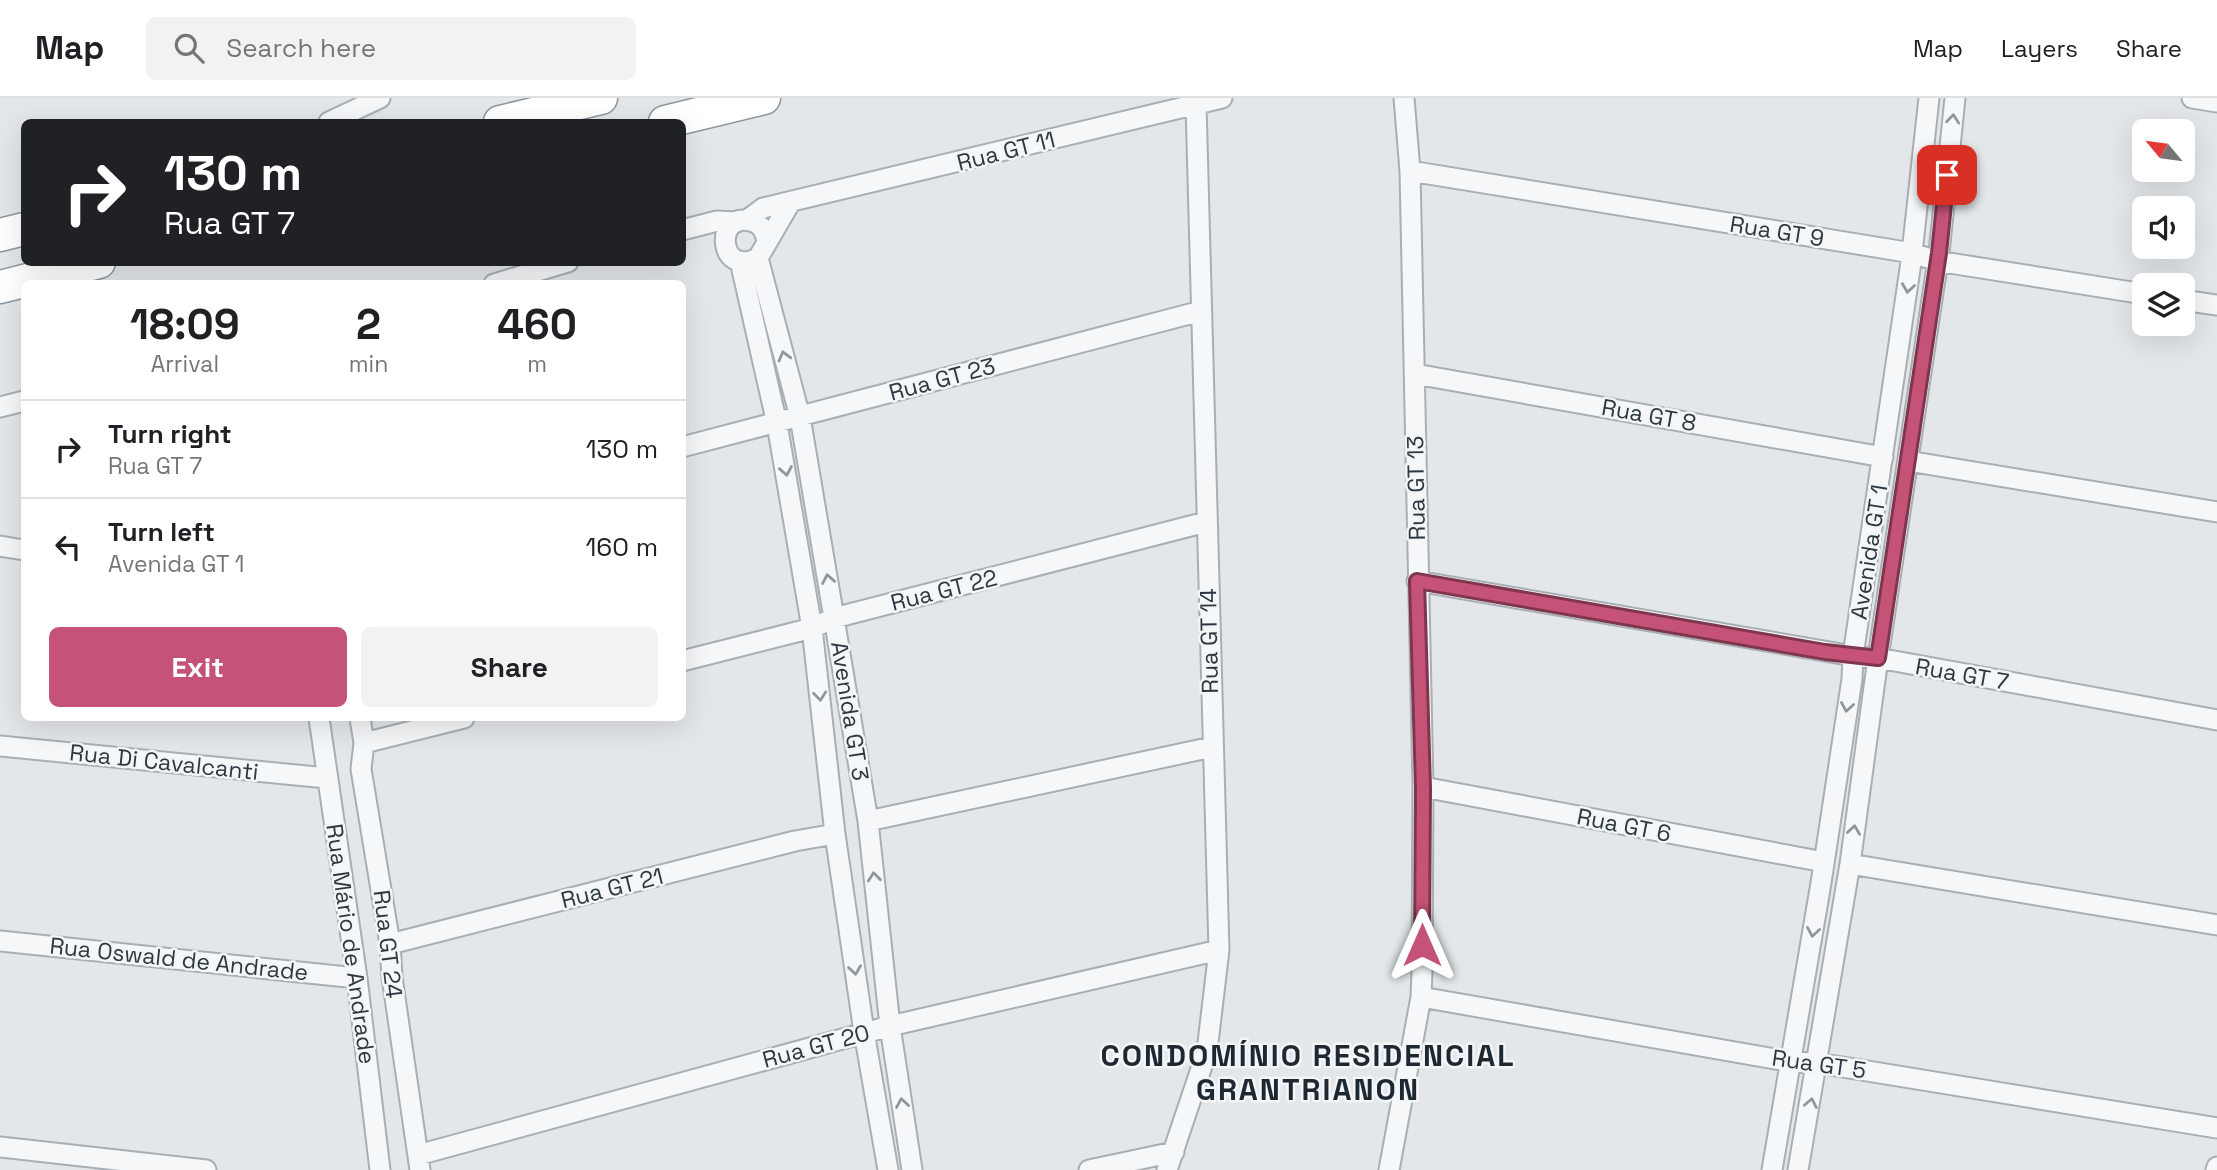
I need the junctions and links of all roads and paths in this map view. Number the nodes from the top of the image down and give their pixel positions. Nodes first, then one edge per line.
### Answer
1 (380, 98) edge
2 (601, 98) edge
3 (764, 98) edge
4 (1222, 98) edge
5 (1404, 98) edge
6 (1929, 98) edge
7 (1955, 98) edge
8 (2192, 98) edge
9 (2217, 102) edge
10 (1196, 104) junction
11 (335, 119) edge
12 (513, 119) edge
13 (677, 119) edge
14 (1409, 171) junction
15 (790, 203) junction
16 (742, 221) junction
17 (686, 229) edge
18 (686, 229) edge
19 (21, 230) edge
20 (0, 234) edge
21 (725, 245) junction
22 (755, 253) junction
23 (1912, 253) junction
24 (1937, 261) junction
25 (83, 266) edge
26 (555, 266) edge
27 (28, 280) edge
28 (507, 280) edge
29 (21, 282) edge
30 (0, 287) edge
31 (2132, 292) edge
32 (2195, 302) edge
33 (2217, 305) edge
34 (1201, 311) junction
35 (1415, 374) junction
36 (21, 402) edge
37 (0, 407) edge
38 (800, 417) junction
39 (778, 424) junction
40 (686, 446) edge
41 (1883, 457) junction
42 (1908, 461) junction
43 (2217, 512) edge
44 (1206, 522) junction
45 (0, 546) edge
46 (21, 550) edge
47 (1417, 581) junction
48 (834, 618) junction
49 (813, 628) junction
50 (1853, 656) junction
51 (1878, 658) junction
52 (686, 660) edge
53 (2217, 720) edge
54 (319, 721) edge
55 (360, 721) edge
56 (452, 721) edge
57 (364, 743) junction
58 (0, 746) edge
59 (1212, 747) junction
60 (327, 778) junction
61 (1423, 788) junction
62 (868, 821) junction
63 (835, 834) junction
64 (1824, 862) junction
65 (1850, 864) junction
66 (2217, 925) edge
67 (0, 941) edge
68 (390, 944) junction
69 (1219, 950) junction
70 (357, 978) junction
71 (1421, 998) junction
72 (890, 1026) junction
73 (864, 1032) junction
74 (1792, 1062) junction
75 (1818, 1063) junction
76 (2217, 1128) edge
77 (0, 1147) edge
78 (1170, 1161) edge
79 (419, 1163) edge
80 (206, 1170) edge
81 (380, 1170) edge
82 (888, 1170) edge
83 (912, 1170) edge
84 (1088, 1170) edge
85 (1389, 1170) edge
86 (1772, 1170) edge
87 (1798, 1170) edge

1 - 11 street
2 - 12 highway
3 - 13 highway
4 - 10 street, Rua GT 11
5 - 14 street, Rua GT 13
6 - 23 street, Avenida GT 1
24 -> 7 street, Avenida GT 1
8 - 9 street
10 - 15 street, Rua GT 11
10 - 34 street, Rua GT 14
14 - 23 street, Rua GT 9
14 - 35 street, Rua GT 13
15 - 16 street, Rua GT 11
15 - 22 street
16 - 17 street, Rua GT 11
16 - 21 street
16 - 22 street
18 - 21 street, Rua GT 11
19 - 20 highway
21 - 22 street
38 -> 22 street, Avenida GT 3
22 - 39 street, Avenida GT 3
23 - 24 street, Rua GT 9
23 -> 41 street, Avenida GT 1
24 - 31 street, Rua GT 9
24 - 42 street, Avenida GT 1
25 - 27 highway
26 - 28 street
29 - 30 highway
32 - 33 street
34 - 38 street, Rua GT 23
34 - 44 street, Rua GT 14
35 - 41 street, Rua GT 8
35 - 47 street, Rua GT 13
36 - 37 street
38 - 39 street, Rua GT 23
48 -> 38 street, Avenida GT 3
39 - 40 street, Rua GT 23
39 -> 49 street, Avenida GT 3
41 - 50 street, Avenida GT 1
42 - 43 street
42 - 51 street, Avenida GT 1
44 - 48 street, Rua GT 22
44 - 59 street, Rua GT 14
45 - 46 street
47 - 50 street, Rua GT 7
47 - 61 street, Rua GT 13
48 - 49 street, Rua GT 22
48 - 62 street, Avenida GT 3
49 - 52 street, Rua GT 22
49 -> 63 street, Avenida GT 3
50 - 51 street, Rua GT 7
50 -> 64 street, Avenida GT 1
51 - 53 street, Rua GT 7
65 -> 51 street, Avenida GT 1
54 - 60 street, Rua Mário de Andrade
55 - 57 street, Rua GT 24
56 - 57 street
57 - 68 street, Rua GT 24
58 - 60 street, Rua Di Cavalcanti
59 - 62 street
59 - 69 street, Rua GT 14
60 - 70 street, Rua Mário de Andrade
61 - 64 street, Rua GT 6
61 - 71 street, Rua GT 13
72 -> 62 street, Avenida GT 3
63 - 68 street, Rua GT 21
63 -> 73 street, Avenida GT 3
64 -> 74 street, Avenida GT 1
65 - 66 street
65 - 75 street, Avenida GT 1
67 - 70 street, Rua Oswald de Andrade
68 - 79 street, Rua GT 24
69 - 72 street, Rua GT 20
69 - 78 street, Rua GT 14
70 - 81 street, Rua Mário de Andrade
71 - 74 street, Rua GT 5
71 - 85 street, Rua GT 13
72 - 73 street, Rua GT 20
83 -> 72 street, Avenida GT 3
73 - 79 street, Rua GT 20
73 - 82 street, Avenida GT 3
74 - 75 street, Rua GT 5
74 - 86 street, Avenida GT 1
75 - 76 street, Rua GT 5
87 -> 75 street, Avenida GT 1
77 - 80 street
78 - 84 street

